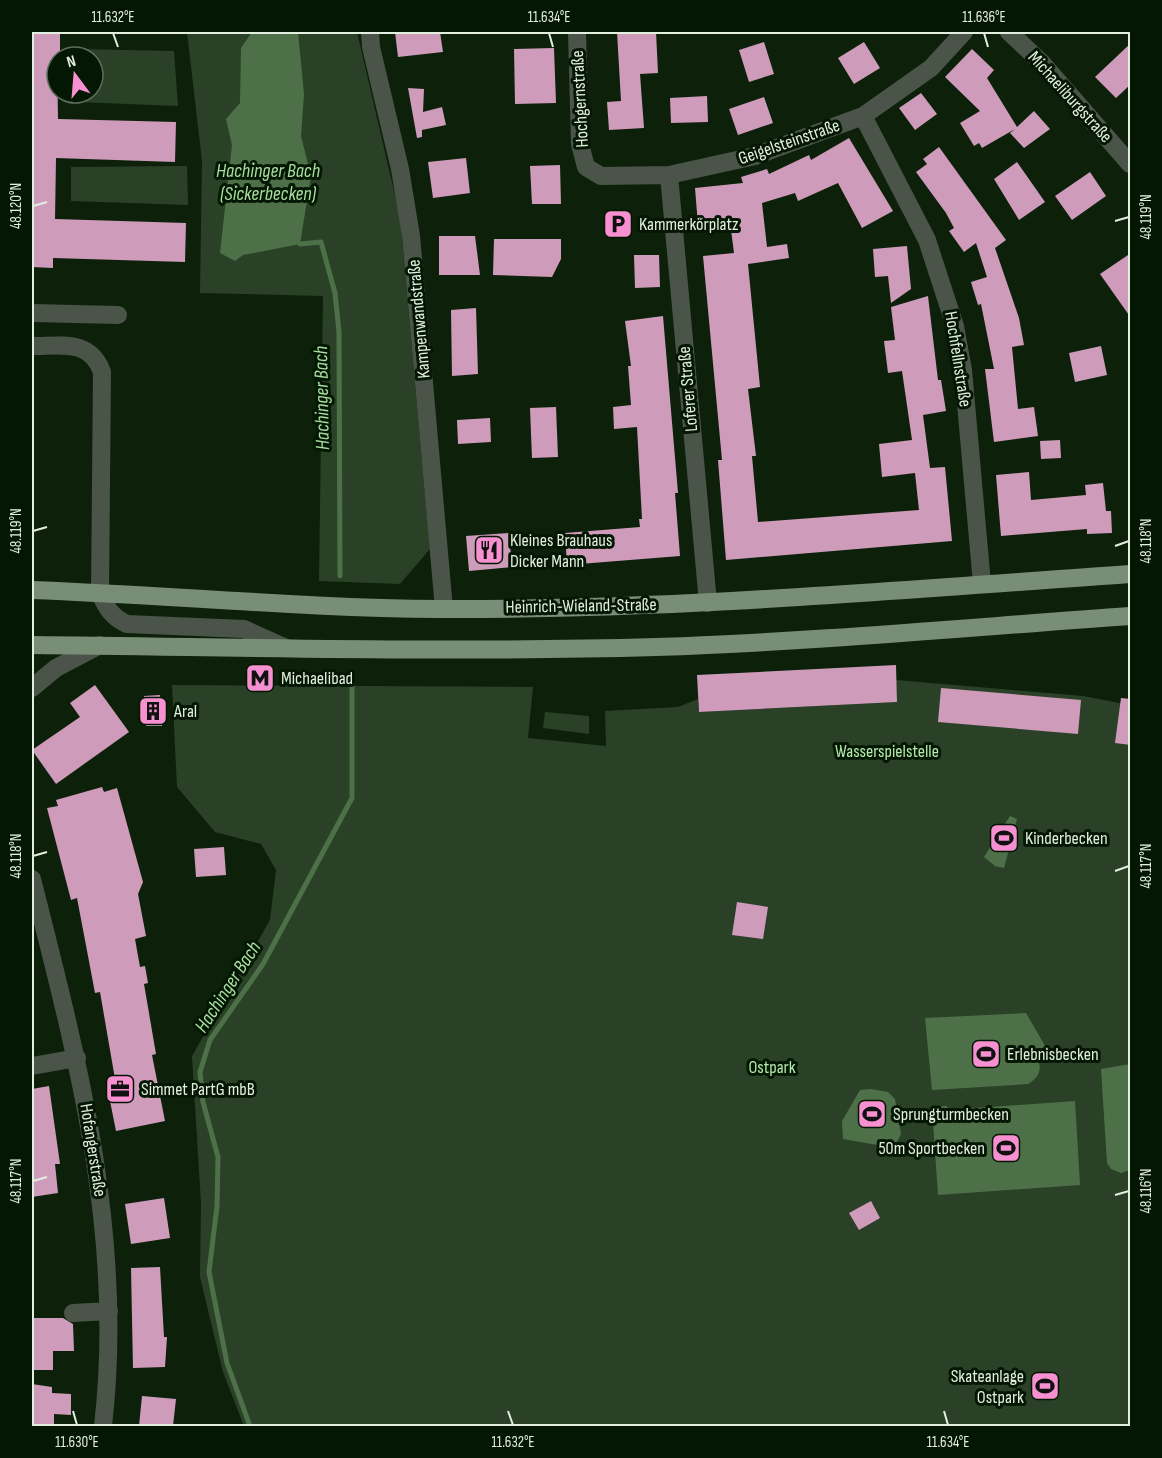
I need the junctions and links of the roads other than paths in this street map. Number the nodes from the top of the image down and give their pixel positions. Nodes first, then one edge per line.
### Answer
1 (370, 32) edge
2 (577, 32) edge
3 (964, 32) edge
4 (1009, 32) edge
5 (863, 116) junction
6 (1131, 164) edge
7 (586, 167) joint
8 (669, 175) junction
9 (32, 313) edge
10 (118, 315) dead end
11 (32, 346) edge
12 (1131, 574) edge
13 (982, 584) junction
14 (32, 590) edge
15 (100, 593) junction
16 (708, 603) junction
17 (444, 609) junction
18 (1131, 616) edge
19 (32, 645) edge
20 (100, 645) junction
21 (289, 649) junction
22 (32, 688) edge
23 (32, 879) edge
24 (77, 1058) junction
25 (32, 1066) edge
26 (109, 1311) junction
27 (73, 1313) dead end
28 (103, 1426) edge

1 - 17 street, Kampenwandstraße
2 - 7 street, Hochgernstraße
3 - 5 street, Geigelsteinstraße
4 - 6 street, Michaeliburgstraße
5 - 8 street, Geigelsteinstraße
5 - 13 street, Hochfellnstraße
7 - 8 street, Geigelsteinstraße
8 - 16 street, Loferer Straße
9 - 10 street
11 - 15 street
12 - 13 main road, Heinrich-Wieland-Straße
13 - 16 main road, Heinrich-Wieland-Straße
14 - 15 main road, Heinrich-Wieland-Straße
15 - 17 main road, Heinrich-Wieland-Straße
15 - 21 street
16 - 17 main road, Heinrich-Wieland-Straße
18 - 21 main road
19 - 20 main road
20 - 21 main road
20 - 22 street
23 - 24 street, Hofangerstraße
24 - 25 street
24 - 26 street, Hofangerstraße
26 - 27 street
26 - 28 street, Hofangerstraße

